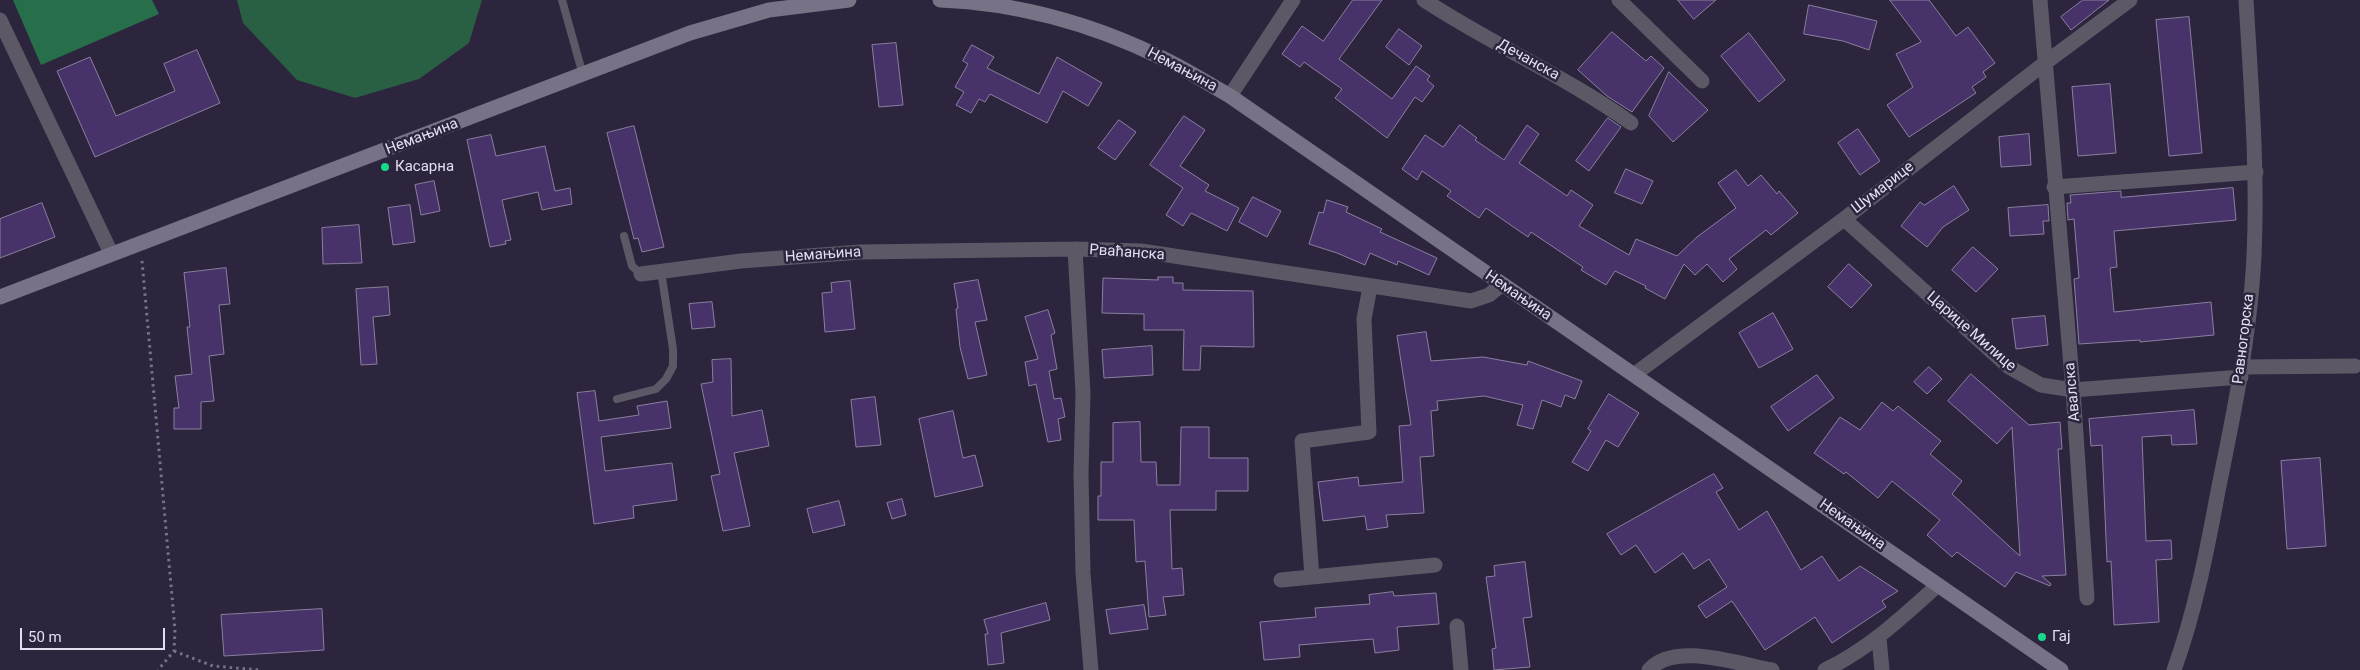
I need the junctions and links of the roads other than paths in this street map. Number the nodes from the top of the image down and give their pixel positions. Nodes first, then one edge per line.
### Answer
1 (562, 0) edge
2 (849, 0) edge
3 (940, 0) edge
4 (1293, 0) edge
5 (1424, 0) edge
6 (1619, 0) edge
7 (2040, 0) edge
8 (2130, 0) edge
9 (2246, 0) edge
10 (0, 20) edge
11 (2044, 63) junction
12 (583, 75) junction
13 (1702, 81) dead end
14 (1230, 96) junction
15 (1632, 123) dead end
16 (2256, 172) junction
17 (2054, 186) junction
18 (1844, 219) junction
19 (624, 236) dead end
20 (1075, 249) junction
21 (111, 253) junction
22 (661, 271) junction
23 (641, 274) joint
24 (1501, 285) junction
25 (1370, 287) junction
26 (0, 297) edge
27 (2355, 366) dead end
28 (2241, 372) junction
29 (1635, 374) junction
30 (2073, 390) junction
31 (617, 399) dead end
32 (1435, 565) dead end
33 (1312, 577) junction
34 (1280, 580) dead end
35 (1938, 585) junction
36 (2087, 598) dead end
37 (1457, 626) dead end
38 (1879, 638) junction
39 (2045, 664) edge
40 (1731, 666) edge
41 (1091, 670) edge
42 (1461, 670) edge
43 (1649, 670) edge
44 (1772, 670) edge
45 (1825, 670) edge
46 (1882, 670) edge
47 (2062, 670) edge
48 (2174, 670) edge

1 - 12 lane
2 - 12 street, Немањина
3 - 14 street, Немањина
4 - 14 street
5 - 15 street, Дечанска
6 - 13 street
7 - 11 street, Авалска
8 - 11 street, Шумарице
9 - 16 street, Равногорска
10 - 21 street
11 - 17 street, Авалска
11 - 18 street, Шумарице
12 - 21 street, Немањина
14 - 24 street, Немањина
16 - 17 street
16 - 28 street, Равногорска
17 - 30 street, Авалска
18 - 29 street, Шумарице
18 - 30 street, Царице Милице
19 - 23 lane, Немањина
20 - 22 street, Немањина
20 - 25 street, Рваћанска
20 - 41 street, Рваћанска
21 - 26 street, Немањина
22 - 23 street, Немањина
22 - 31 lane
24 - 25 street, Рваћанска
24 - 29 street, Немањина
25 - 33 street
27 - 28 street, Царице Милице
28 - 30 street, Царице Милице
28 - 48 street, Равногорска
29 - 35 street, Немањина
30 - 36 street, Авалска
32 - 33 street
33 - 34 street
35 - 38 street
35 - 39 street, Немањина
37 - 42 street
38 - 45 street
38 - 46 street
39 - 47 street, Немањина
40 - 43 street
40 - 44 street

